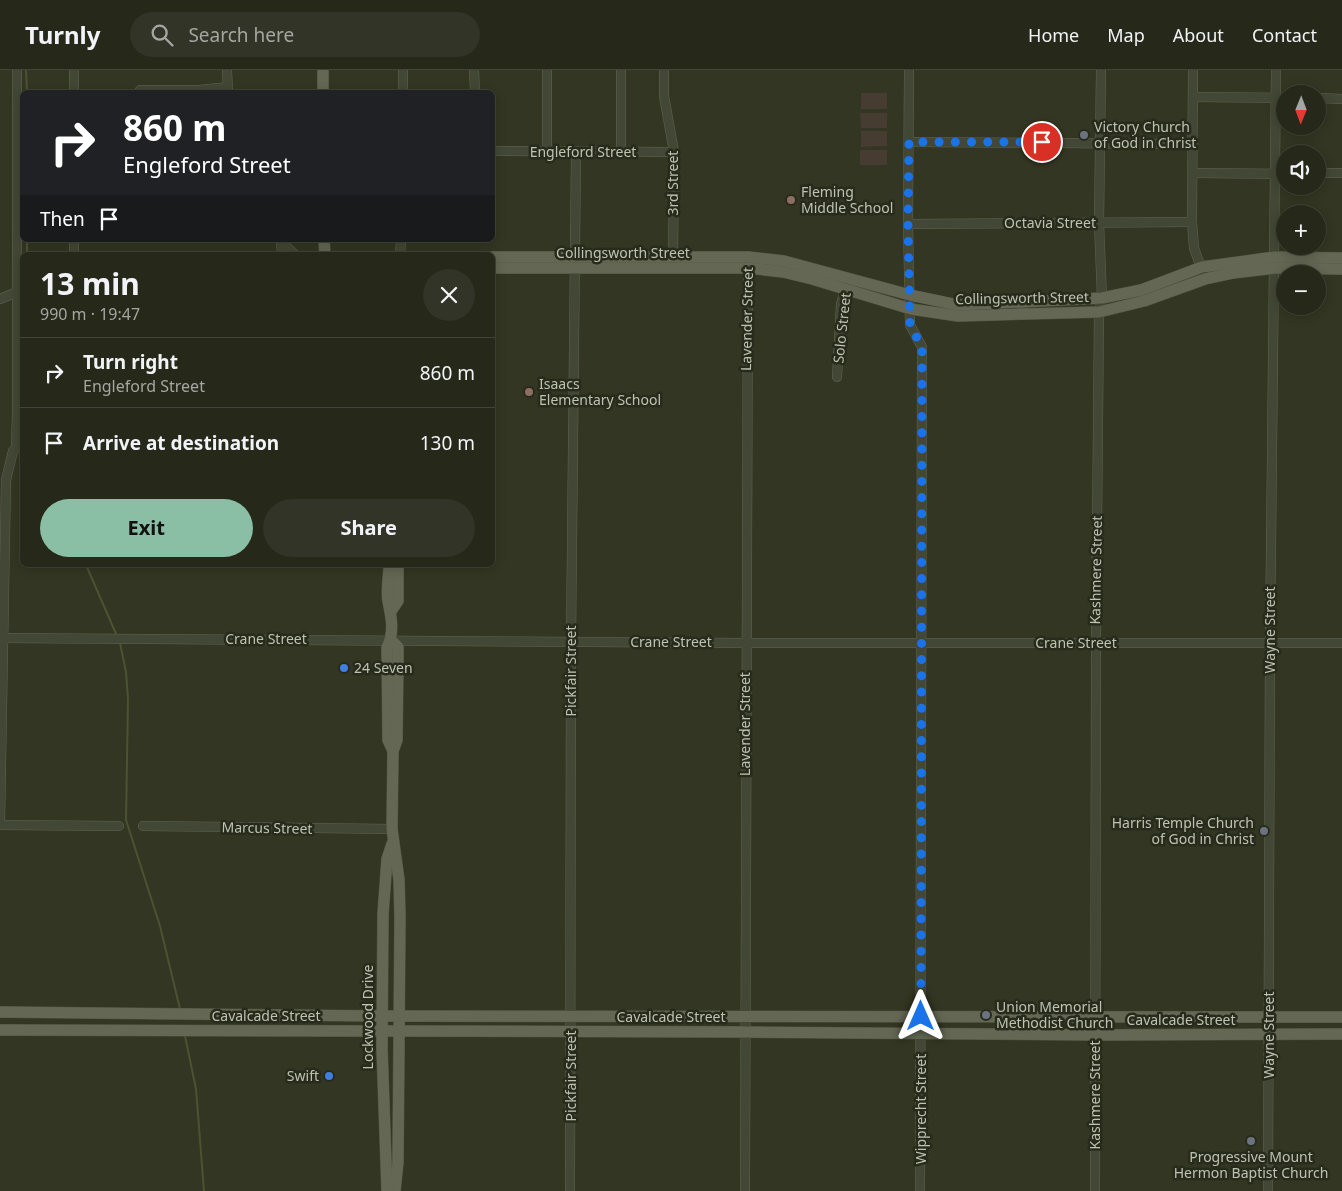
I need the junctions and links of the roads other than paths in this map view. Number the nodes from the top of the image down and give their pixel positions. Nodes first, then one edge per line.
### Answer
1 (17, 70) edge
2 (74, 70) edge
3 (228, 70) edge
4 (323, 70) edge
5 (403, 70) edge
6 (474, 70) edge
7 (548, 70) edge
8 (621, 70) edge
9 (664, 70) edge
10 (909, 70) edge
11 (1101, 70) edge
12 (1193, 70) edge
13 (1276, 70) edge
14 (1278, 85) edge
15 (74, 90) edge
16 (140, 90) edge
17 (199, 90) edge
18 (199, 90) edge
19 (228, 90) edge
20 (323, 90) edge
21 (403, 90) edge
22 (475, 90) edge
23 (1193, 97) junction
24 (1276, 98) edge
25 (1326, 98) edge
26 (1342, 98) edge
27 (1278, 135) edge
28 (909, 142) junction
29 (1100, 143) junction
30 (1192, 144) junction
31 (495, 151) edge
32 (547, 151) junction
33 (576, 152) junction
34 (621, 152) junction
35 (674, 152) junction
36 (1193, 173) junction
37 (1342, 173) edge
38 (1275, 174) junction
39 (1326, 174) edge
40 (1192, 222) junction
41 (1099, 223) junction
42 (908, 224) junction
43 (282, 242) edge
44 (292, 252) edge
45 (495, 257) edge
46 (1342, 258) edge
47 (673, 262) junction
48 (748, 262) junction
49 (1275, 262) junction
50 (576, 263) junction
51 (1202, 267) junction
52 (495, 268) edge
53 (1342, 269) edge
54 (1205, 279) junction
55 (847, 284) junction
56 (20, 290) edge
57 (910, 295) junction
58 (1102, 298) junction
59 (0, 299) edge
60 (910, 309) junction
61 (1099, 312) junction
62 (837, 377) dead end
63 (389, 567) edge
64 (398, 567) edge
65 (392, 610) junction
66 (2, 638) edge
67 (391, 640) junction
68 (571, 641) junction
69 (745, 642) junction
70 (920, 642) junction
71 (1096, 643) junction
72 (1270, 643) junction
73 (1342, 643) edge
74 (0, 825) edge
75 (119, 826) dead end
76 (143, 826) dead end
77 (392, 829) junction
78 (392, 844) junction
79 (383, 914) junction
80 (400, 917) junction
81 (0, 1012) edge
82 (129, 1014) junction
83 (571, 1014) junction
84 (254, 1015) junction
85 (383, 1016) junction
86 (399, 1016) junction
87 (659, 1016) junction
88 (746, 1016) junction
89 (834, 1016) junction
90 (921, 1016) junction
91 (1009, 1016) junction
92 (1096, 1016) junction
93 (1184, 1016) junction
94 (1270, 1016) junction
95 (1342, 1017) edge
96 (0, 1030) edge
97 (130, 1031) junction
98 (254, 1031) junction
99 (571, 1031) junction
100 (382, 1032) junction
101 (398, 1032) junction
102 (658, 1032) junction
103 (746, 1032) junction
104 (833, 1033) junction
105 (921, 1034) junction
106 (1269, 1034) junction
107 (1342, 1034) edge
108 (1009, 1035) junction
109 (1184, 1035) junction
110 (1096, 1036) junction
111 (398, 1140) junction
112 (384, 1141) junction
113 (387, 1191) edge
114 (395, 1191) edge
115 (570, 1191) edge
116 (745, 1191) edge
117 (920, 1191) edge
118 (1095, 1191) edge
119 (1268, 1191) edge

1 - 56 street
2 - 15 street
3 - 19 street
4 - 20 main road
5 - 21 street
6 - 22 street
7 - 32 street
8 - 34 street
9 - 35 street, 3rd Street
10 - 28 street, Wipprecht Street
11 - 29 street, Kashmere Street
12 - 23 street
13 - 14 street, Wayne Street
16 - 18 street
17 - 19 street
23 - 24 street
23 - 30 street
25 - 26 street
27 - 38 street, Wayne Street
28 - 29 street
28 - 42 street, Wipprecht Street
29 - 30 street
29 - 41 street, Kashmere Street
30 - 36 street
31 - 32 street, Engleford Street
32 - 33 street, Engleford Street
33 - 34 street, Engleford Street
33 - 50 street, Pickfair Street
34 - 35 street, Engleford Street
35 - 47 street, 3rd Street
36 - 38 street
36 - 40 street
37 - 39 street
38 - 49 street, Wayne Street
40 - 41 street, Octavia Street
40 - 51 street
41 - 42 street, Octavia Street
41 - 58 street, Kashmere Street
42 - 57 street, Wipprecht Street
43 - 44 street
45 - 50 main road, Collingsworth Street
46 - 49 main road, Collingsworth Street
47 - 48 main road, Collingsworth Street
47 - 50 main road, Collingsworth Street
48 - 55 main road, Collingsworth Street
48 - 69 street, Lavender Street
49 - 51 main road, Collingsworth Street
49 - 53 main road, Collingsworth Street
49 - 54 main road, Collingsworth Street
49 - 72 street, Wayne Street
50 - 52 main road, Collingsworth Street
50 - 68 street, Pickfair Street
51 - 54 street
51 - 58 main road, Collingsworth Street
54 - 61 main road, Collingsworth Street
55 - 57 main road, Collingsworth Street
55 - 60 main road, Collingsworth Street
55 - 62 street, Solo Street
56 - 59 street
56 - 66 street
57 - 58 main road, Collingsworth Street
57 - 60 street, Wipprecht Street
58 - 61 street, Kashmere Street
60 - 61 main road, Collingsworth Street
60 - 70 street, Wipprecht Street
61 - 71 street, Kashmere Street
63 - 65 main road, Lockwood Drive
64 - 65 main road, Lockwood Drive
65 - 67 main road, Lockwood Drive
66 - 67 street, Crane Street
66 - 74 street
67 - 68 street, Crane Street
67 - 77 main road, Lockwood Drive
68 - 69 street, Crane Street
68 - 83 street, Pickfair Street
69 - 70 street, Crane Street
69 - 88 street, Lavender Street
70 - 71 street, Crane Street
70 - 90 street, Wipprecht Street
71 - 72 street, Crane Street
71 - 92 street, Kashmere Street
72 - 73 street, Crane Street
72 - 94 street, Wayne Street
74 - 75 street
76 - 77 street, Marcus Street
77 - 78 main road, Lockwood Drive
78 - 79 main road, Lockwood Drive
78 - 80 main road, Lockwood Drive
79 - 80 main road
79 - 85 main road, Lockwood Drive
80 - 86 main road, Lockwood Drive
81 - 82 main road, Cavalcade Street
82 - 84 main road, Cavalcade Street
82 - 97 main road
83 - 86 main road, Cavalcade Street
83 - 87 main road, Cavalcade Street
83 - 99 street, Pickfair Street
84 - 85 main road, Cavalcade Street
84 - 98 main road
85 - 86 main road, Cavalcade Street
85 - 100 main road, Lockwood Drive
86 - 101 main road, Lockwood Drive
87 - 88 main road, Cavalcade Street
87 - 102 main road
88 - 89 main road, Cavalcade Street
88 - 103 street, Lavender Street
89 - 90 main road, Cavalcade Street
89 - 104 main road
90 - 91 main road, Cavalcade Street
90 - 105 street, Wipprecht Street
91 - 92 main road, Cavalcade Street
91 - 108 main road
92 - 93 main road, Cavalcade Street
92 - 110 street, Kashmere Street
93 - 94 main road, Cavalcade Street
93 - 109 main road
94 - 95 main road, Cavalcade Street
94 - 106 street, Wayne Street
96 - 97 main road, Cavalcade Street
97 - 98 main road, Cavalcade Street
98 - 100 main road, Cavalcade Street
99 - 101 main road, Cavalcade Street
99 - 102 main road, Cavalcade Street
99 - 115 street, Pickfair Street
100 - 101 main road, Cavalcade Street
100 - 112 main road, Lockwood Drive
101 - 111 main road, Lockwood Drive
102 - 103 main road, Cavalcade Street
103 - 104 main road, Cavalcade Street
103 - 116 street, Lavender Street
104 - 105 main road, Cavalcade Street
105 - 108 main road, Cavalcade Street
105 - 117 street, Wipprecht Street
106 - 107 main road, Cavalcade Street
106 - 109 main road, Cavalcade Street
106 - 119 street, Wayne Street
108 - 110 main road, Cavalcade Street
109 - 110 main road, Cavalcade Street
110 - 118 street, Kashmere Street
111 - 112 main road
111 - 114 main road, Lockwood Drive
112 - 113 main road, Lockwood Drive

